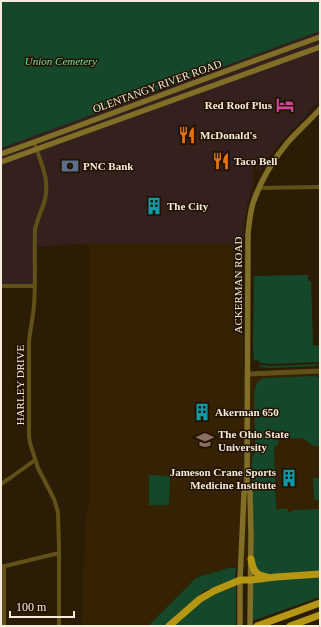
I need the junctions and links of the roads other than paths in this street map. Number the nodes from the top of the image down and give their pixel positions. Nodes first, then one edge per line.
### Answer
1 (320, 37) edge
2 (320, 47) edge
3 (320, 109) edge
4 (34, 142) junction
5 (36, 149) junction
6 (1, 154) edge
7 (1, 162) edge
8 (320, 187) edge
9 (259, 188) junction
10 (1, 286) edge
11 (34, 286) junction
12 (320, 371) edge
13 (248, 374) junction
14 (35, 460) junction
15 (1, 484) edge
16 (247, 484) junction
17 (59, 553) junction
18 (251, 559) junction
19 (2, 567) edge
20 (320, 574) edge
21 (276, 577) junction
22 (240, 580) junction
23 (250, 580) junction
24 (320, 603) edge
25 (320, 615) edge
26 (259, 625) edge
27 (4, 626) edge
28 (59, 626) edge
29 (169, 626) edge
30 (240, 626) edge
31 (250, 626) edge
32 (290, 626) edge

1 - 4 main road, OLENTANGY RIVER ROAD
2 - 5 main road, OLENTANGY RIVER ROAD
3 - 9 main road, ACKERMAN ROAD
4 - 5 street, HARLEY DRIVE
4 - 6 main road, OLENTANGY RIVER ROAD
5 - 7 main road, OLENTANGY RIVER ROAD
5 - 11 street, HARLEY DRIVE
8 - 9 street
9 - 13 main road, ACKERMAN ROAD
10 - 11 street
11 - 14 street, HARLEY DRIVE
12 - 13 street
13 - 16 main road, ACKERMAN ROAD
14 - 15 street
14 - 17 street, HARLEY DRIVE
16 - 18 main road, ACKERMAN ROAD
16 - 22 main road, ACKERMAN ROAD
17 - 19 street
17 - 28 street, HARLEY DRIVE
18 - 21 highway
18 - 23 main road, ACKERMAN ROAD
19 - 27 street
20 - 21 highway
21 - 23 highway
22 - 23 highway
22 - 29 highway
22 - 30 main road, ACKERMAN ROAD
23 - 31 main road, ACKERMAN ROAD
24 - 26 highway
25 - 32 highway

